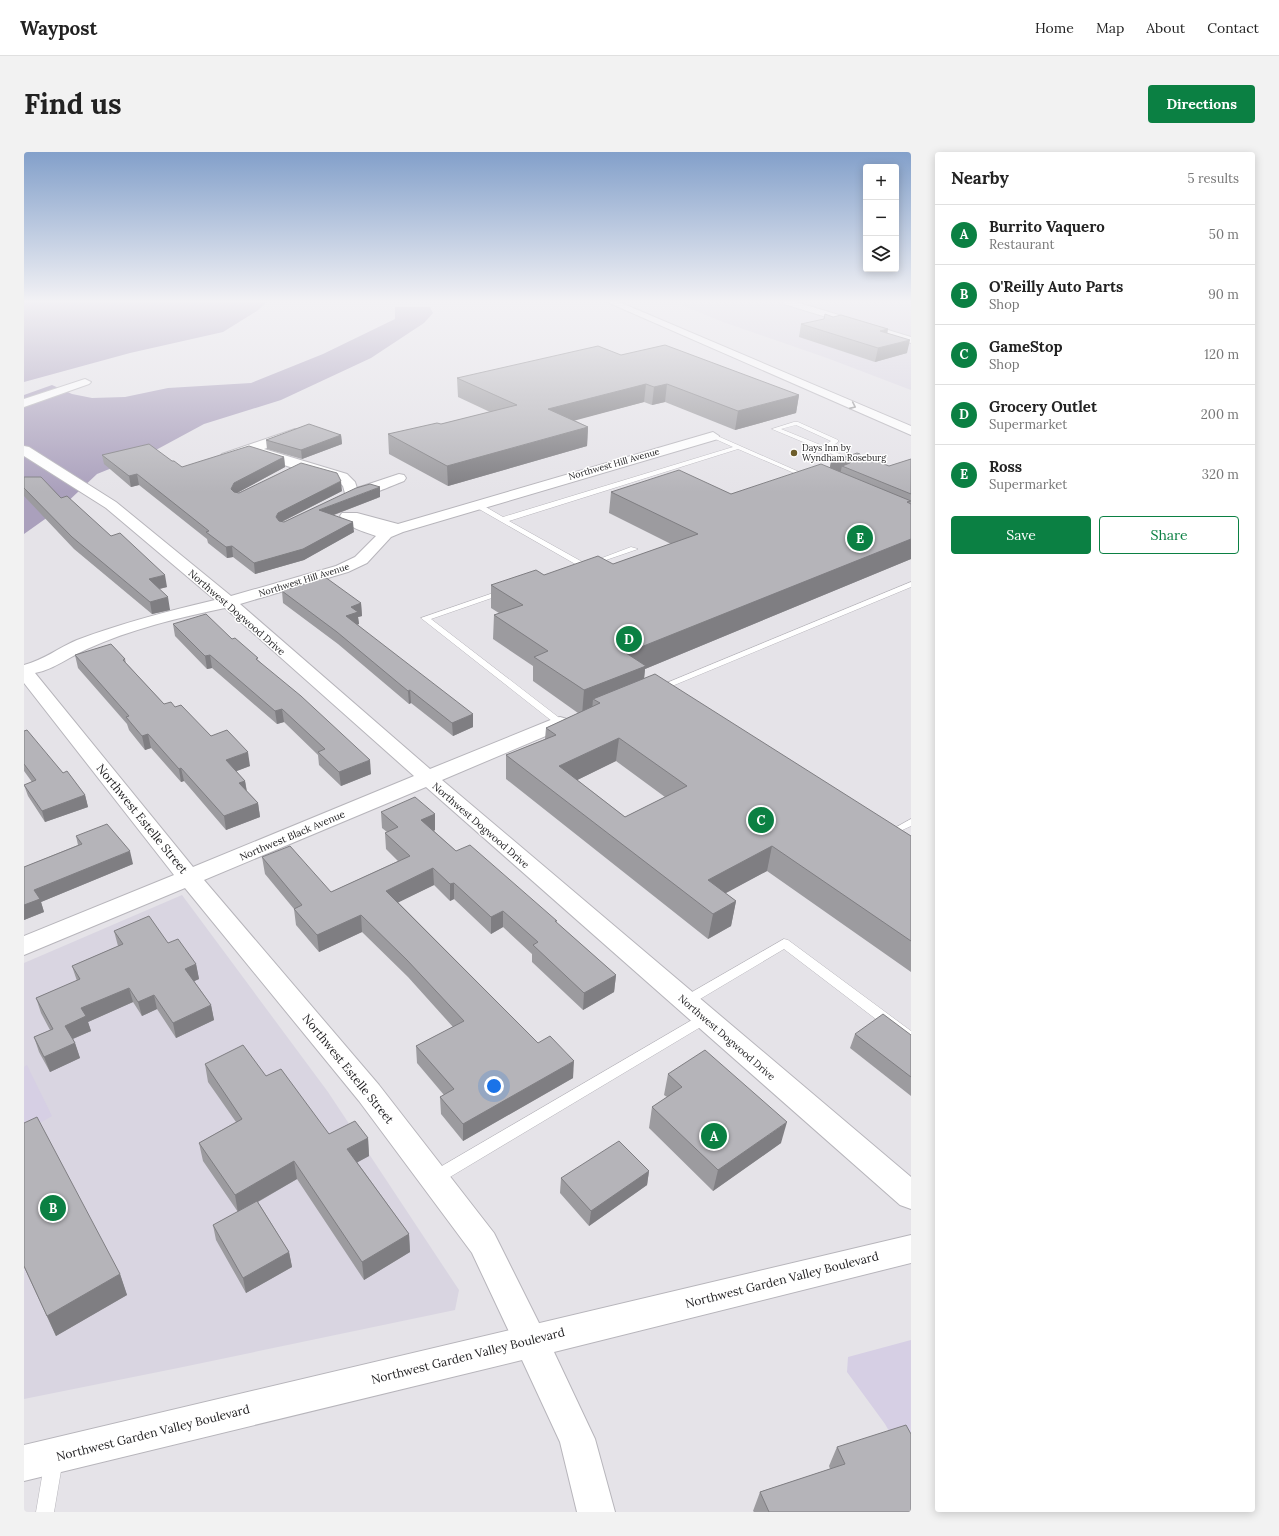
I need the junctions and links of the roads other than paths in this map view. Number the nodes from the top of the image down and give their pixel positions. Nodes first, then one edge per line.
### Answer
1 (758, 365) edge
2 (786, 365) edge
3 (85, 382) dead end
4 (24, 403) edge
5 (896, 412) dead end
6 (868, 413) junction
7 (309, 427) edge
8 (911, 431) edge
9 (911, 434) edge
10 (713, 436) joint
11 (739, 447) junction
12 (249, 449) junction
13 (824, 449) junction
14 (24, 450) edge
15 (212, 463) edge
16 (302, 466) junction
17 (868, 467) edge
18 (282, 474) edge
19 (650, 475) junction
20 (399, 478) dead end
21 (664, 481) edge
22 (800, 484) edge
23 (351, 494) junction
24 (476, 505) junction
25 (503, 520) junction
26 (392, 532) junction
27 (634, 549) dead end
28 (584, 566) junction
29 (569, 571) edge
30 (911, 584) edge
31 (516, 588) edge
32 (228, 602) junction
33 (24, 670) edge
34 (666, 686) junction
35 (646, 694) edge
36 (680, 694) edge
37 (568, 722) joint
38 (428, 778) junction
39 (911, 822) edge
40 (911, 837) edge
41 (189, 878) junction
42 (24, 946) edge
43 (685, 1002) junction
44 (704, 1018) junction
45 (911, 1038) edge
46 (435, 1178) junction
47 (911, 1196) edge
48 (911, 1249) edge
49 (531, 1341) junction
50 (39, 1460) edge
51 (45, 1512) edge
52 (596, 1512) edge

1 -> 6 main road
2 - 5 main road
3 - 4 main road
6 - 8 main road
6 - 9 main road
7 - 12 main road
10 - 11 lane
10 - 24 main road, Northwest Hill Avenue
11 - 19 lane
11 - 22 lane
12 - 15 main road
12 - 16 main road
13 - 13 lane
13 - 17 lane
14 - 32 main road, Northwest Dogwood Drive
16 - 18 main road
16 - 23 main road
19 - 21 lane
19 - 25 lane
20 - 23 main road
23 - 26 main road
24 - 25 lane
24 - 26 main road, Northwest Hill Avenue
25 - 28 lane
26 - 32 main road, Northwest Hill Avenue
27 - 28 lane
28 - 29 lane
30 - 34 lane
31 - 37 lane
32 - 33 main road, Northwest Hill Avenue
32 - 38 main road, Northwest Dogwood Drive
33 - 41 main road, Northwest Estelle Street
34 - 35 lane
34 - 36 lane
37 - 38 main road, Northwest Black Avenue
38 - 41 main road, Northwest Black Avenue
38 - 43 main road, Northwest Dogwood Drive
39 - 40 lane
41 - 42 main road, Northwest Black Avenue
41 - 46 main road, Northwest Estelle Street
43 - 44 main road, Northwest Dogwood Drive
43 - 45 lane
44 - 46 lane
44 - 47 main road, Northwest Dogwood Drive
46 - 49 main road, Northwest Estelle Street
48 - 49 main road, Northwest Garden Valley Boulevard
49 - 50 main road, Northwest Garden Valley Boulevard
49 - 52 main road, Northwest Estelle Street
50 - 51 lane

